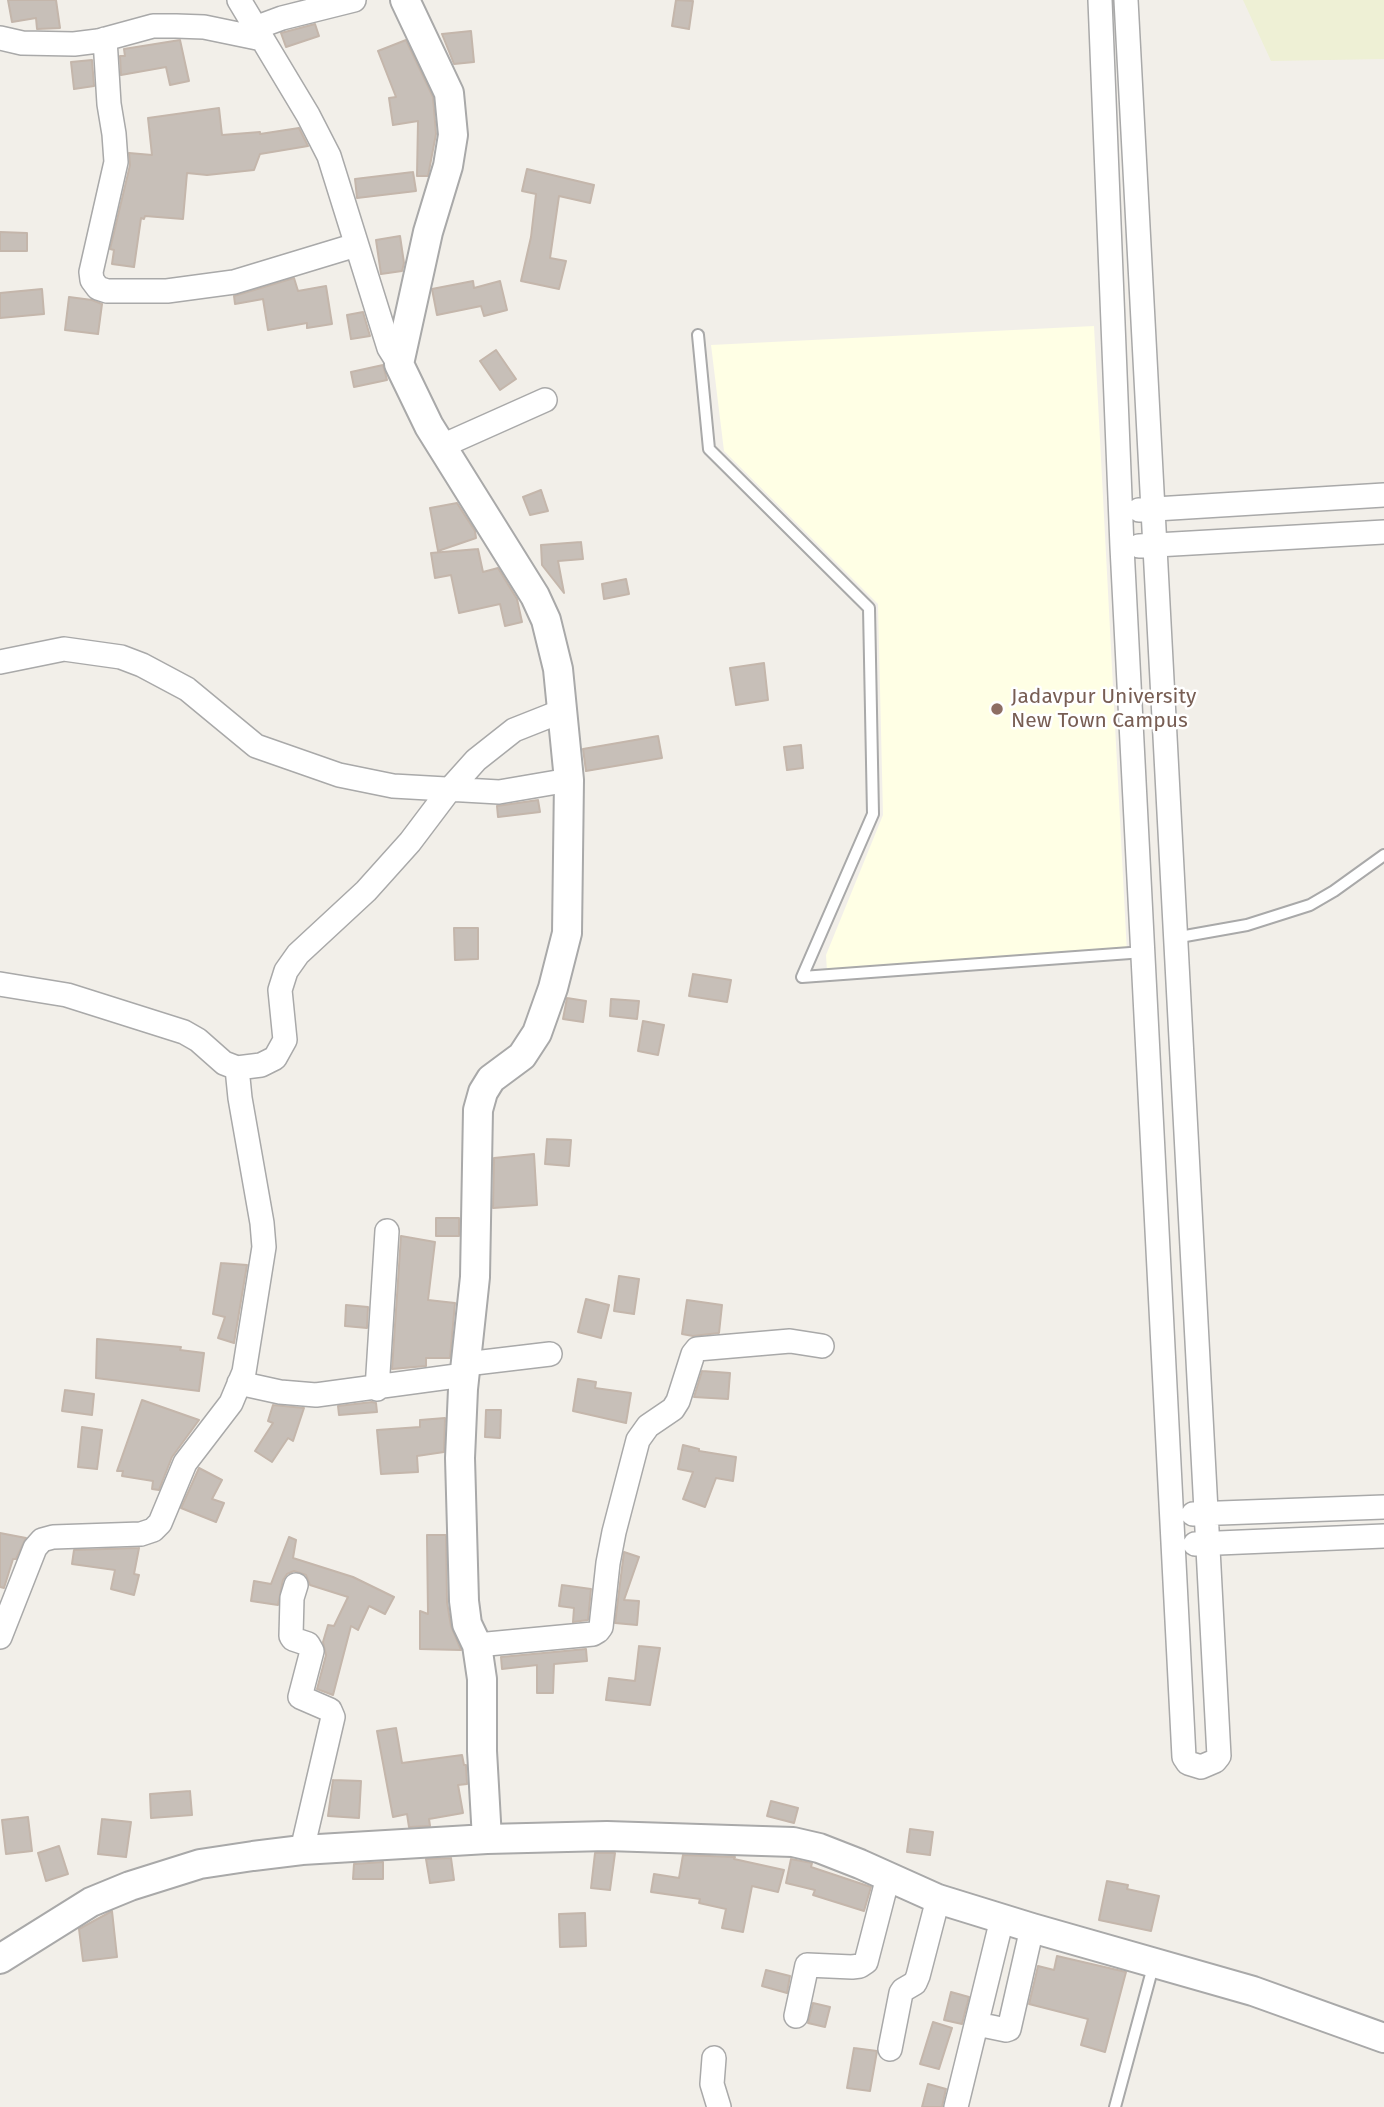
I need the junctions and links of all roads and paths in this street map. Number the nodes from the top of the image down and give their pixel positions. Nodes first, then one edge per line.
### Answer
1 (239, 0) edge
2 (354, 0) edge
3 (405, 0) edge
4 (1100, 0) edge
5 (1126, 0) edge
6 (258, 33) junction
7 (106, 39) junction
8 (1, 42) edge
9 (356, 245) junction
10 (698, 335) dead end
11 (399, 364) junction
12 (545, 400) dead end
13 (442, 446) junction
14 (1384, 495) edge
15 (1154, 509) junction
16 (1122, 510) junction
17 (1384, 532) edge
18 (1154, 544) junction
19 (1122, 547) junction
20 (0, 662) edge
21 (562, 711) junction
22 (569, 780) junction
23 (450, 789) junction
24 (1384, 855) edge
25 (1174, 938) junction
26 (1144, 952) junction
27 (0, 984) edge
28 (237, 1068) junction
29 (387, 1231) dead end
30 (822, 1346) dead end
31 (550, 1354) dead end
32 (465, 1370) junction
33 (239, 1383) junction
34 (377, 1389) junction
35 (1384, 1507) edge
36 (1205, 1513) junction
37 (1172, 1515) junction
38 (1384, 1536) edge
39 (1207, 1543) junction
40 (1173, 1545) junction
41 (296, 1585) dead end
42 (0, 1637) edge
43 (477, 1645) junction
44 (487, 1839) junction
45 (302, 1850) junction
46 (888, 1877) junction
47 (938, 1899) junction
48 (1002, 1919) junction
49 (1032, 1928) junction
50 (0, 1959) edge
51 (1154, 1963) junction
52 (796, 2016) dead end
53 (977, 2024) junction
54 (1384, 2038) edge
55 (890, 2049) dead end
56 (714, 2058) dead end
57 (719, 2107) edge
58 (956, 2107) edge
59 (1115, 2107) edge

1 - 6 street
2 - 6 street
3 - 11 street
4 - 16 street
5 - 15 street
6 - 7 street
6 - 9 street
7 - 8 street
7 - 9 street
9 - 11 street
10 - 26 lane
11 - 13 street
12 - 13 street
13 - 21 street
14 - 15 street
15 - 16 street
15 - 18 street
16 - 19 street
17 - 18 street
18 - 19 street
18 - 25 street
19 - 26 street
20 - 23 street
21 - 22 street
21 - 23 street
22 - 23 street
22 - 32 street
23 - 28 street
24 - 25 lane
25 - 36 street
26 - 37 street
27 - 28 street
28 - 33 street
29 - 34 street
30 - 43 street
31 - 32 street
32 - 34 street
32 - 43 street
33 - 34 street
33 - 42 street
35 - 36 street
36 - 37 street
36 - 39 street
37 - 40 street
38 - 39 street
39 - 40 street
39 - 40 street
41 - 45 street
43 - 44 street
44 - 45 street
44 - 46 street
45 - 50 street
46 - 47 street
46 - 52 street
47 - 48 street
47 - 55 street
48 - 49 street
48 - 53 street
49 - 51 street
49 - 53 street
51 - 54 street
51 - 59 lane
53 - 58 street
56 - 57 street

